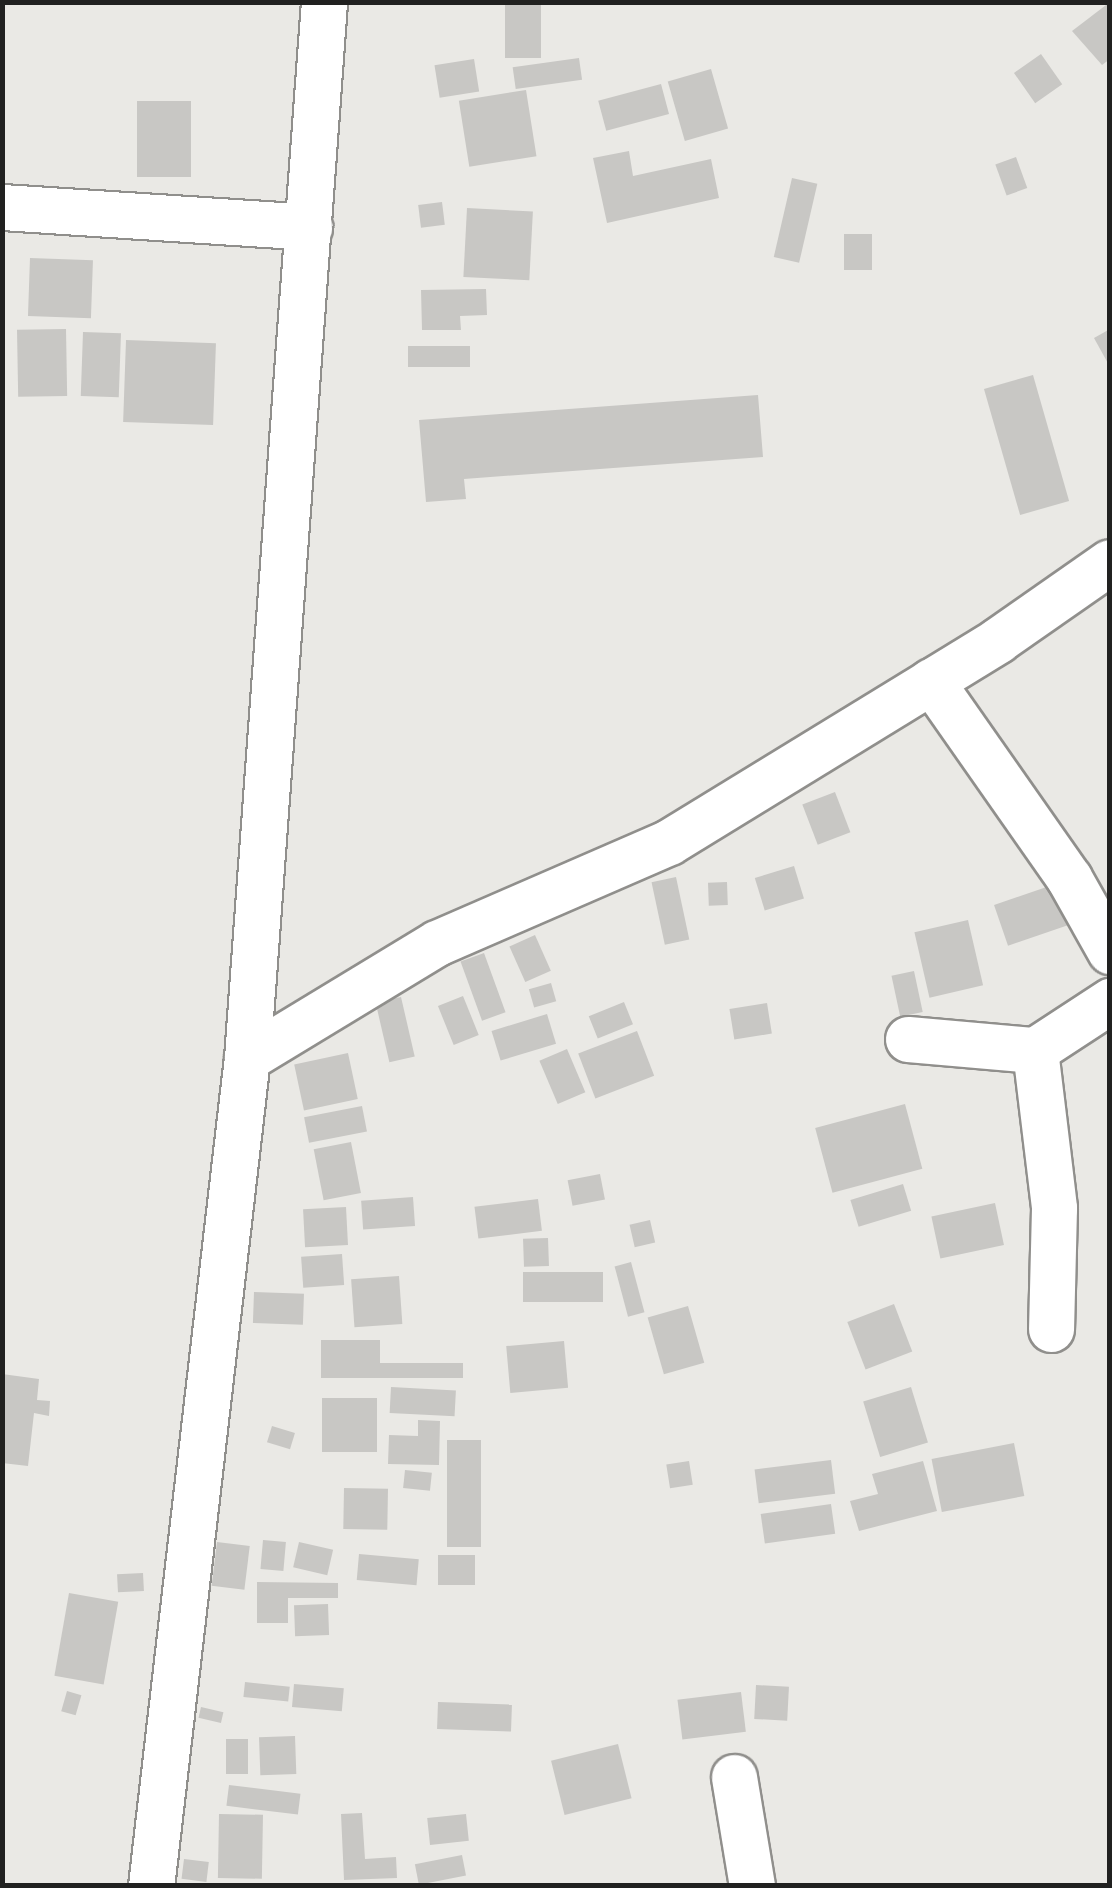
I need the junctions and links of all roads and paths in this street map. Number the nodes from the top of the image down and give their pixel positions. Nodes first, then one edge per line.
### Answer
1 (324, 2) edge
2 (2, 207) edge
3 (310, 227) junction
4 (1110, 562) edge
5 (931, 681) junction
6 (1110, 951) edge
7 (1110, 1001) edge
8 (908, 1039) dead end
9 (1035, 1050) junction
10 (246, 1058) junction
11 (1051, 1329) dead end
12 (734, 1776) dead end
13 (151, 1886) edge
14 (752, 1886) edge

1 - 3 street
2 - 3 street
3 - 10 street
4 - 5 street
5 - 6 street
5 - 10 street
7 - 9 street
8 - 9 street
9 - 11 street
10 - 13 street
12 - 14 street

